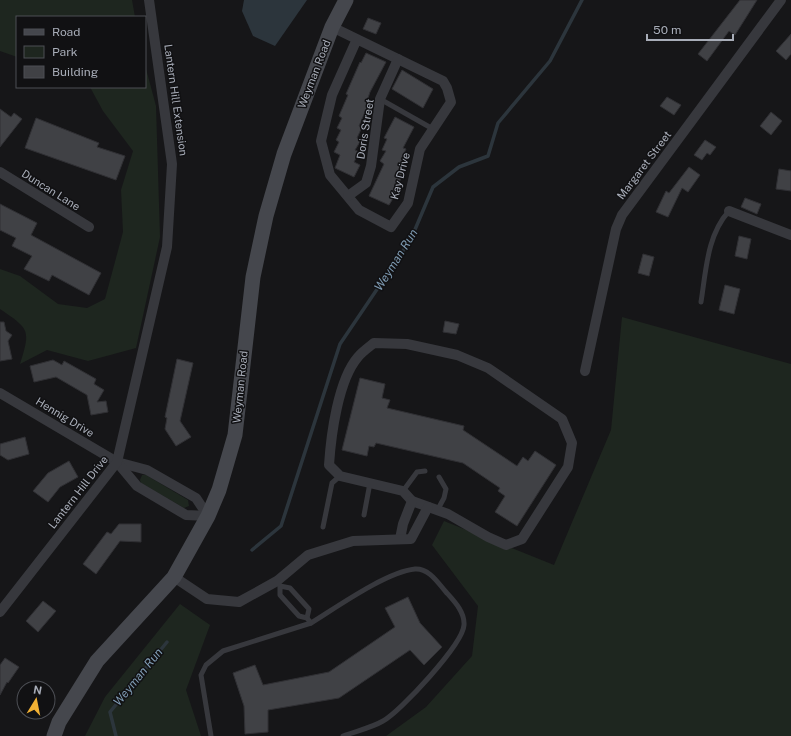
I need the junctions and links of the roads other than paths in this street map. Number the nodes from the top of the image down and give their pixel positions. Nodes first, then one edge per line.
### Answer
1 (149, 0) edge
2 (346, 0) edge
3 (781, 0) edge
4 (332, 27) junction
5 (357, 39) junction
6 (398, 59) junction
7 (380, 99) junction
8 (433, 129) junction
9 (0, 172) edge
10 (348, 196) junction
11 (729, 210) joint
12 (89, 227) dead end
13 (791, 235) edge
14 (701, 302) dead end
15 (144, 346) joint
16 (585, 371) dead end
17 (0, 393) edge
18 (117, 462) junction
19 (425, 471) dead end
20 (340, 476) junction
21 (439, 477) dead end
22 (370, 483) junction
23 (403, 491) junction
24 (412, 501) junction
25 (433, 508) junction
26 (208, 516) junction
27 (364, 516) dead end
28 (323, 526) dead end
29 (400, 539) junction
30 (174, 577) junction
31 (278, 583) junction
32 (1, 607) edge
33 (307, 618) junction
34 (311, 623) junction
35 (54, 736) edge
36 (211, 736) edge
37 (343, 736) edge

1 - 15 street, Lantern Hill Extension
2 - 4 street, Weyman Road
3 - 16 street, Margaret Street
4 - 5 street, Kay Drive
4 - 26 street, Weyman Road
5 - 6 street, Kay Drive
5 - 10 street, Kay Drive
6 - 7 street, Doris Street
6 - 8 street, Kay Drive
7 - 8 lane
7 - 10 street, Doris Street
8 - 10 street, Kay Drive
9 - 12 street, Duncan Lane
11 - 13 street
11 - 14 lane
15 - 18 street, Lantern Hill Drive
17 - 18 street, Hennig Drive
18 - 26 street, Hennig Drive
18 - 26 street, Hennig Drive
18 - 32 street, Lantern Hill Drive
19 - 23 lane
20 - 22 street
20 - 25 street
20 - 28 lane
21 - 25 lane
22 - 23 street
22 - 27 lane
23 - 24 street
24 - 25 street
24 - 29 street
25 - 29 street
26 - 30 street, Weyman Road
29 - 31 street
30 - 31 street
30 - 35 street, Weyman Road
31 - 33 lane
31 - 33 lane
33 - 34 lane
34 - 36 lane
34 - 37 lane

